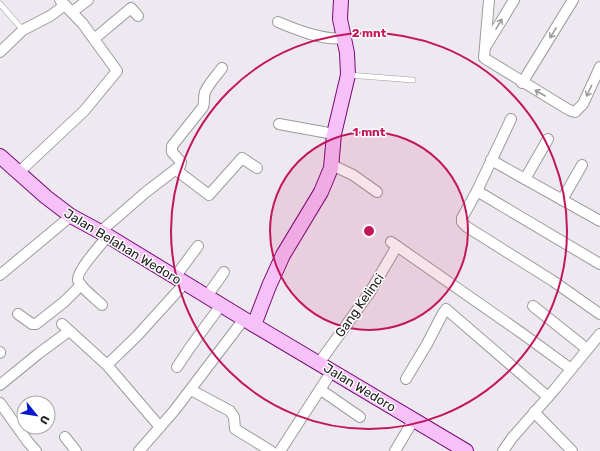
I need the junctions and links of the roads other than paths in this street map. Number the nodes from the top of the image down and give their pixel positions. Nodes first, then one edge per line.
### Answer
1 (88, 0) edge
2 (341, 0) edge
3 (489, 0) edge
4 (514, 0) edge
5 (573, 0) edge
6 (0, 4) edge
7 (66, 6) edge
8 (132, 8) edge
9 (278, 22) dead end
10 (23, 30) junction
11 (340, 38) junction
12 (94, 39) junction
13 (485, 48) junction
14 (0, 52) edge
15 (600, 67) edge
16 (222, 68) dead end
17 (348, 76) junction
18 (413, 80) dead end
19 (522, 83) junction
20 (511, 119) dead end
21 (280, 124) dead end
22 (334, 134) junction
23 (548, 139) dead end
24 (0, 156) edge
25 (491, 160) junction
26 (332, 164) junction
27 (582, 165) dead end
28 (257, 168) dead end
29 (176, 170) junction
30 (18, 173) junction
31 (525, 179) junction
32 (477, 191) junction
33 (377, 192) dead end
34 (562, 200) junction
35 (71, 216) junction
36 (600, 221) edge
37 (104, 234) junction
38 (198, 246) dead end
39 (600, 264) edge
40 (224, 272) dead end
41 (0, 275) edge
42 (180, 280) junction
43 (81, 285) junction
44 (207, 296) junction
45 (102, 305) dead end
46 (221, 305) junction
47 (534, 306) dead end
48 (18, 314) dead end
49 (600, 314) edge
50 (249, 322) junction
51 (600, 334) edge
52 (587, 348) junction
53 (319, 363) junction
54 (107, 365) junction
55 (177, 368) dead end
56 (570, 369) junction
57 (332, 371) junction
58 (406, 378) dead end
59 (0, 385) edge
60 (191, 390) junction
61 (321, 390) junction
62 (548, 397) junction
63 (0, 403) edge
64 (534, 412) junction
65 (360, 417) dead end
66 (414, 419) junction
67 (160, 428) junction
68 (65, 437) dead end
69 (35, 451) edge
70 (76, 451) edge
71 (139, 451) edge
72 (271, 451) edge
73 (280, 451) edge
74 (395, 451) edge
75 (466, 451) edge
76 (503, 451) edge
77 (572, 451) edge

1 - 7 street
2 - 11 street
3 - 13 street
13 -> 4 street
5 -> 19 street
6 - 10 lane
7 - 10 street
7 - 12 street
8 - 12 street
9 - 11 street
10 - 14 street
11 - 17 street
12 - 30 street
13 - 19 street
15 -> 19 street
16 - 29 street
17 - 18 lane
17 - 22 street
20 - 25 street
21 - 22 street
22 - 26 street
23 - 31 street
24 - 30 street, Jalan Belahan Wedoro
25 - 31 street
25 - 32 street
26 - 33 street
26 - 50 street
27 - 34 street
28 - 29 street
29 - 37 street
30 - 35 street, Jalan Belahan Wedoro
31 - 34 street
32 - 39 street
32 - 49 street
34 - 36 street
35 - 37 street, Jalan Belahan Wedoro
35 - 41 street
37 - 42 street, Jalan Belahan Wedoro
37 - 43 street
38 - 42 street
40 - 44 street
42 - 44 street, Jalan Belahan Wedoro
42 - 54 street
43 - 45 street
43 - 48 street
44 - 46 street, Jalan Belahan Wedoro
46 - 50 street, Jalan Belahan Wedoro
46 - 55 street
47 - 52 street
50 - 53 street, Jalan Wedoro
50 - 60 street
51 - 52 street
52 - 56 street
53 - 56 street, Gang Kelinci
53 - 57 street, Jalan Wedoro
54 - 59 street
54 - 67 street
56 - 62 street
57 - 61 street
57 - 66 street, Jalan Wedoro
58 - 62 street
60 - 67 street
60 - 72 street
61 - 65 street
61 - 73 street
62 - 64 street
63 - 69 street
64 - 76 street
64 - 77 street
66 - 74 street
66 - 75 street, Jalan Wedoro
67 - 71 street
68 - 70 street

